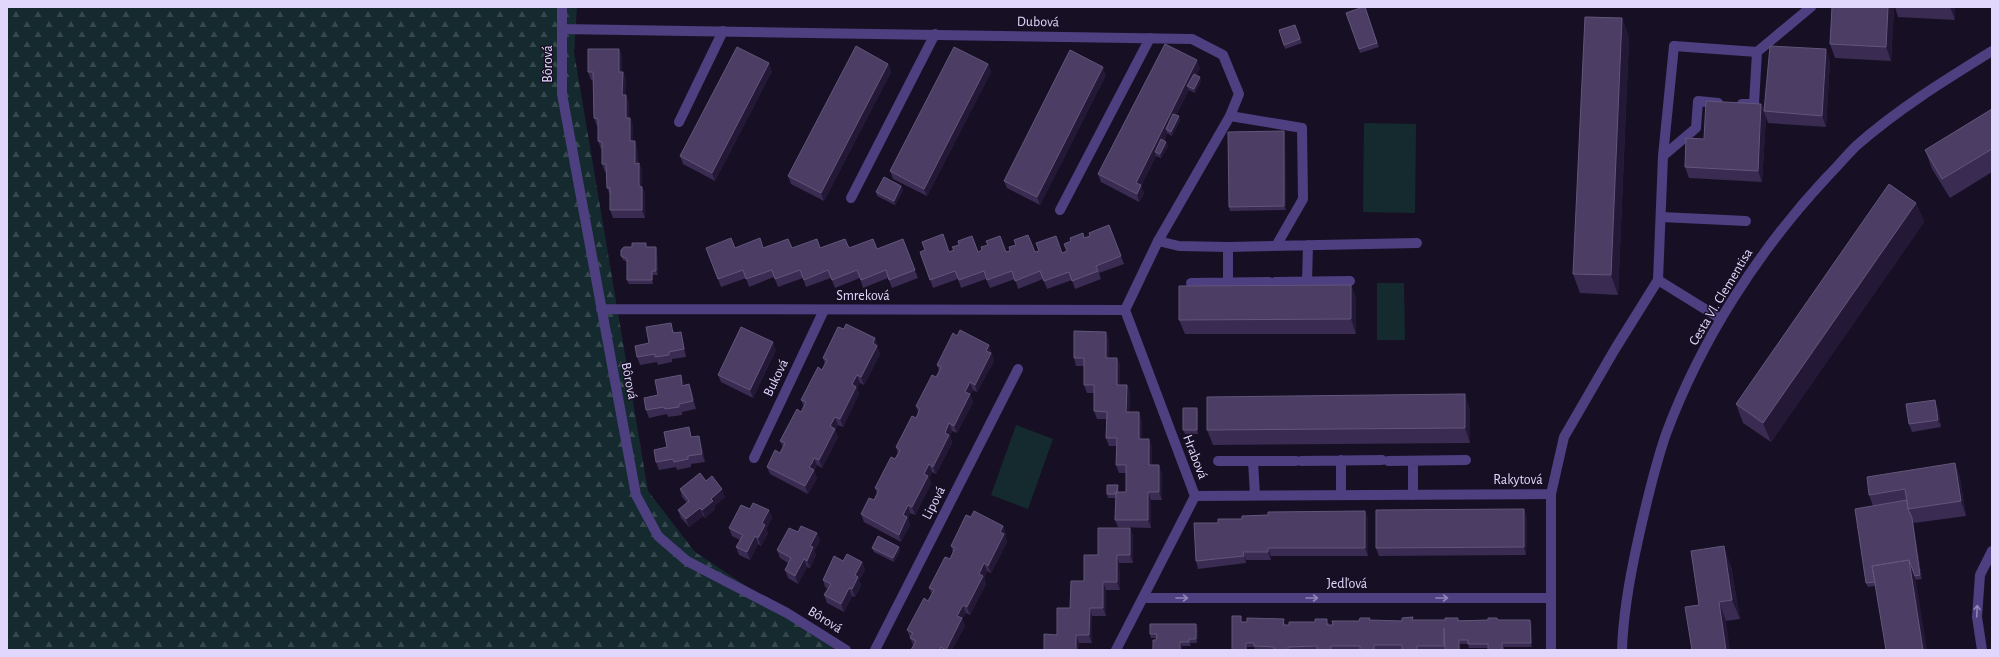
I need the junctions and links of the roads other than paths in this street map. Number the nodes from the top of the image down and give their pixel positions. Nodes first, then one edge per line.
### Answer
1 (562, 7) edge
2 (1811, 7) edge
3 (562, 29) junction
4 (723, 32) junction
5 (935, 34) junction
6 (1150, 38) junction
7 (1992, 50) edge
8 (1757, 52) junction
9 (1230, 116) junction
10 (679, 122) dead end
11 (1663, 156) junction
12 (851, 198) dead end
13 (1060, 210) dead end
14 (1661, 217) junction
15 (1746, 221) dead end
16 (1158, 241) junction
17 (1417, 243) dead end
18 (1308, 245) junction
19 (1276, 246) junction
20 (1228, 247) junction
21 (1658, 280) junction
22 (1350, 281) dead end
23 (1307, 282) junction
24 (1190, 283) dead end
25 (1228, 283) junction
26 (601, 310) junction
27 (824, 310) junction
28 (1125, 310) junction
29 (1721, 319) junction
30 (1018, 369) dead end
31 (754, 458) dead end
32 (1341, 460) junction
33 (1466, 460) dead end
34 (1218, 461) dead end
35 (1253, 461) junction
36 (1413, 461) junction
37 (1551, 494) junction
38 (1255, 495) junction
39 (1341, 495) junction
40 (1413, 495) junction
41 (1195, 496) junction
42 (1992, 551) edge
43 (1144, 598) junction
44 (1551, 598) junction
45 (846, 650) edge
46 (875, 650) edge
47 (1116, 650) edge
48 (1551, 650) edge
49 (1622, 650) edge
50 (1982, 650) edge

1 - 3 street, Bôrová
2 - 8 street
3 - 4 street, Dubová
3 - 26 street, Bôrová
4 - 5 street, Dubová
4 - 10 street
5 - 6 street, Dubová
5 - 12 street
6 - 9 street, Dubová
6 - 13 street
7 - 29 street, Cesta Vl. Clementisa
8 - 11 street
8 - 11 street
9 - 16 street, Dubová
9 - 19 street
11 - 14 street
14 - 15 street
14 - 21 street
16 - 20 street
16 - 28 street, Dubová
17 - 18 street
18 - 19 street
18 - 23 street
19 - 20 street
20 - 25 street
21 - 29 street
21 - 37 street, Rakytová
22 - 23 street
23 - 25 street
24 - 25 street
26 - 27 street, Smreková
26 - 45 street, Bôrová
27 - 28 street, Smreková
27 - 31 street, Buková
28 - 41 street, Hrabová
29 - 49 street, Cesta Vl. Clementisa
30 - 46 street, Lipová
32 - 35 street
32 - 36 street
32 - 39 street
33 - 36 street
34 - 35 street
35 - 38 street
36 - 40 street
37 - 40 street, Rakytová
37 - 44 street
38 - 39 street, Rakytová
38 - 41 street, Rakytová
39 - 40 street, Rakytová
41 - 43 street, Hrabová
50 -> 42 street
43 -> 44 street, Jedľová
43 - 47 street, Hrabová
44 - 48 street

